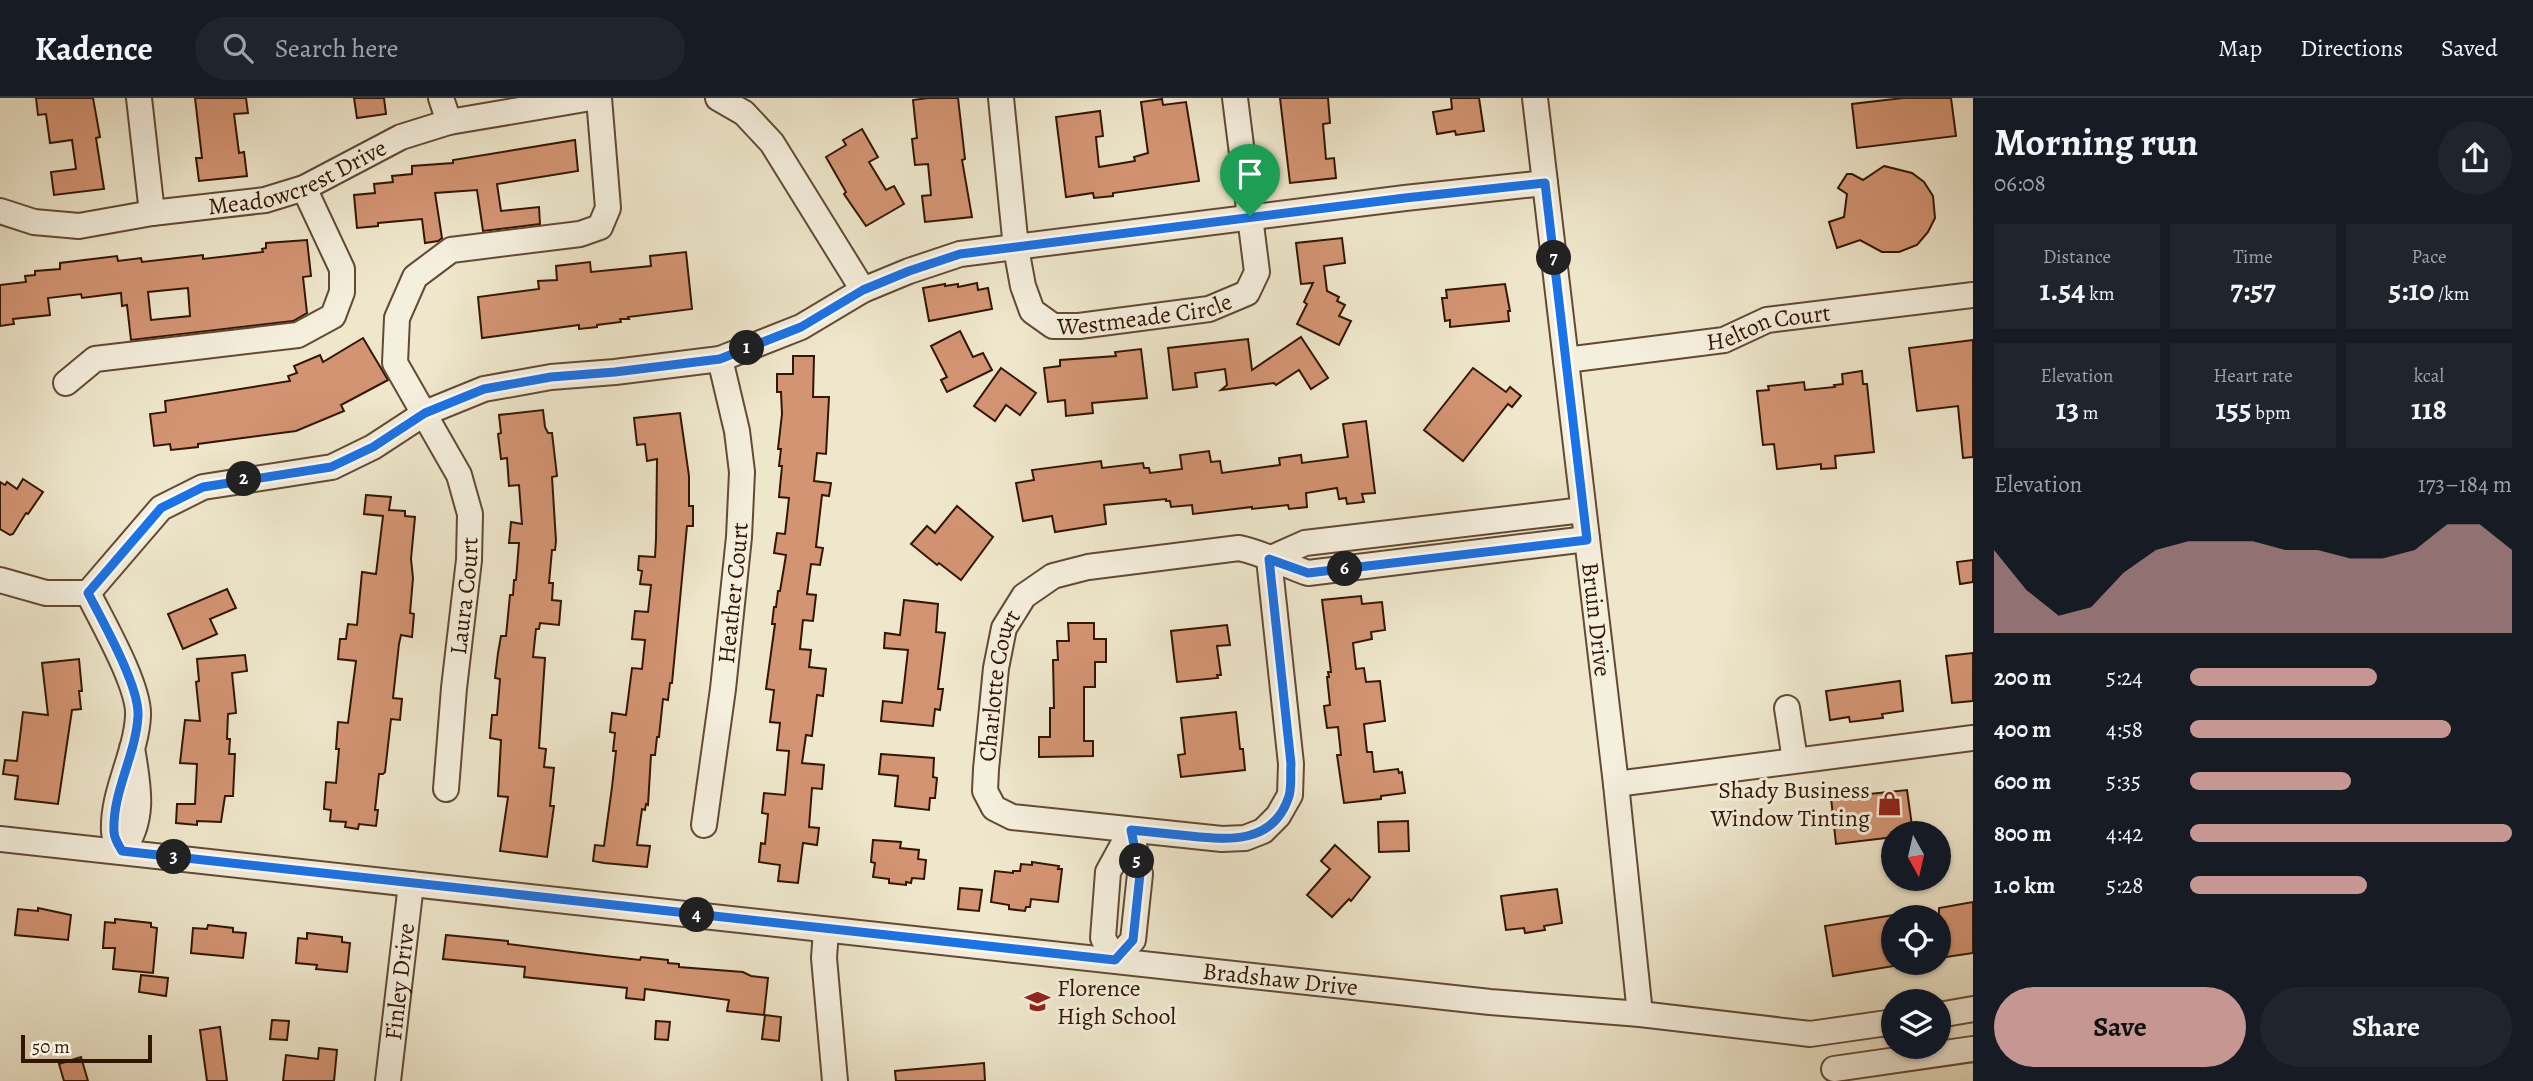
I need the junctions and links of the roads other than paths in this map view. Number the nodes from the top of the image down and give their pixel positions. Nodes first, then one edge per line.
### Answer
1 (139, 98) edge
2 (440, 98) edge
3 (591, 98) edge
4 (599, 98) edge
5 (718, 98) edge
6 (1001, 98) edge
7 (1235, 98) edge
8 (1535, 98) edge
9 (449, 122) junction
10 (1545, 183) junction
11 (304, 188) junction
12 (0, 211) edge
13 (152, 213) junction
14 (1250, 216) junction
15 (1016, 248) junction
16 (863, 290) junction
17 (1973, 295) edge
18 (720, 359) junction
19 (1566, 360) junction
20 (66, 383) dead end
21 (425, 413) junction
22 (1583, 510) junction
23 (1587, 540) junction
24 (1269, 559) junction
25 (0, 580) edge
26 (88, 593) junction
27 (1787, 708) dead end
28 (1973, 738) edge
29 (1794, 760) junction
30 (1616, 784) junction
31 (446, 789) dead end
32 (704, 825) dead end
33 (1131, 830) junction
34 (0, 839) edge
35 (122, 851) junction
36 (411, 884) junction
37 (827, 930) junction
38 (1115, 960) junction
39 (1973, 1009) edge
40 (1951, 1013) edge
41 (1640, 1014) junction
42 (1881, 1024) edge
43 (1973, 1049) edge
44 (1834, 1069) dead end
45 (388, 1081) edge
46 (835, 1081) edge

1 - 13 street
2 - 9 street
3 - 9 street, Meadowcrest Drive
4 - 21 street, Laura Court
5 - 16 street
6 - 15 street, Westmeade Circle
7 - 14 street, Westmeade Circle
8 - 10 street, Bruin Drive
9 - 11 street, Meadowcrest Drive
10 - 14 street
10 - 19 street, Bruin Drive
11 - 13 street, Meadowcrest Drive
11 - 20 street
12 - 13 street, Meadowcrest Drive
14 - 15 street
14 - 15 street, Westmeade Circle
15 - 16 street
16 - 18 street
17 - 19 street, Helton Court
18 - 21 street
18 - 32 street, Heather Court
19 - 22 street, Bruin Drive
21 - 26 street
21 - 31 street, Laura Court
22 - 23 street, Bruin Drive
22 - 24 street
23 - 24 street, Charlotte Court
23 - 30 street, Bruin Drive
24 - 33 street, Charlotte Court
24 - 33 street, Charlotte Court
25 - 26 street
26 - 35 street
27 - 29 street
28 - 29 street
29 - 30 street
30 - 41 street, Bruin Drive
33 - 38 street
34 - 35 street, Bradshaw Drive
35 - 36 street, Bradshaw Drive
36 - 37 street, Bradshaw Drive
36 - 45 street, Finley Drive
37 - 38 street, Bradshaw Drive
37 - 46 street
38 - 41 street, Bradshaw Drive
39 - 40 street
41 - 42 street, Bradshaw Drive
43 - 44 street

